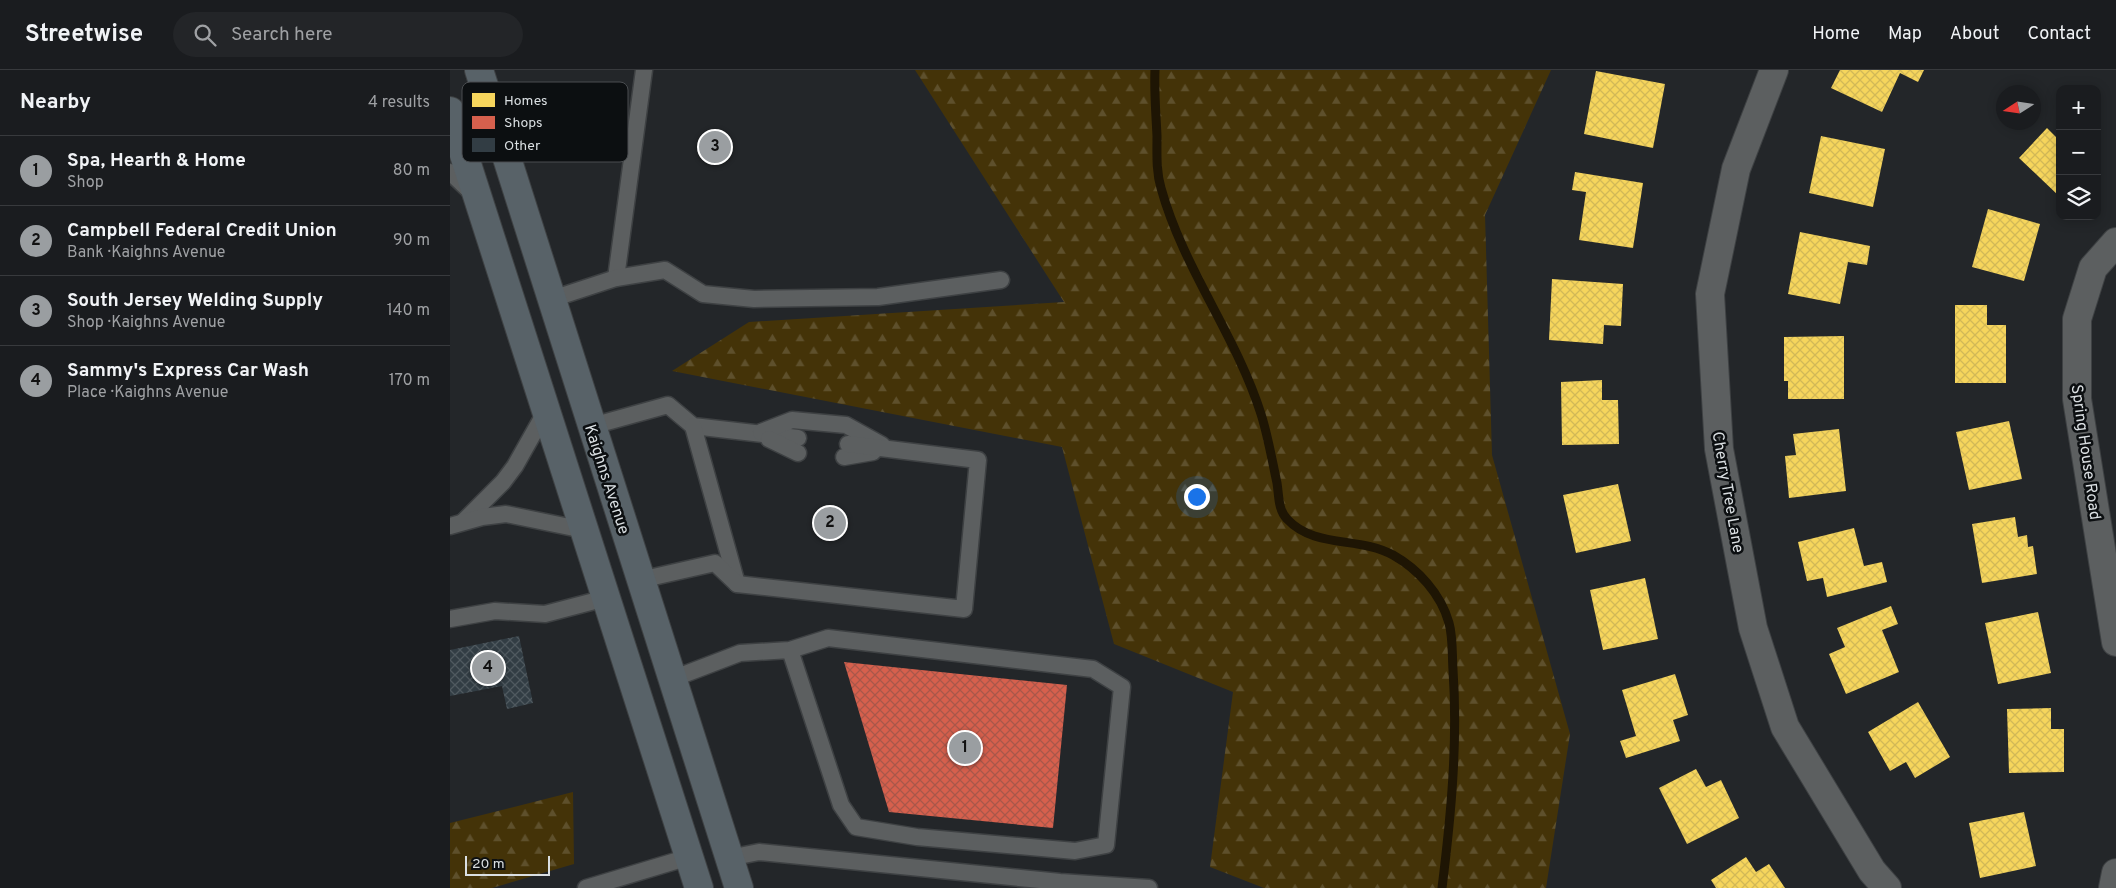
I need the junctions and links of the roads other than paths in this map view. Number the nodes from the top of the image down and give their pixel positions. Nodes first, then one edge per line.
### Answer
1 (479, 70) edge
2 (644, 70) edge
3 (1774, 70) edge
4 (483, 82) edge
5 (450, 111) edge
6 (462, 149) edge
7 (466, 162) edge
8 (508, 162) edge
9 (450, 172) edge
10 (478, 200) junction
11 (2116, 242) edge
12 (616, 278) junction
13 (1001, 280) dead end
14 (552, 299) junction
15 (546, 411) junction
16 (592, 426) junction
17 (693, 426) junction
18 (758, 434) junction
19 (798, 446) dead end
20 (888, 449) junction
21 (846, 451) dead end
22 (457, 524) edge
23 (584, 530) junction
24 (640, 580) junction
25 (737, 584) junction
26 (606, 598) junction
27 (450, 619) edge
28 (2116, 642) edge
29 (790, 650) junction
30 (672, 679) junction
31 (688, 857) junction
32 (729, 858) junction
33 (2116, 873) edge
34 (1065, 885) edge
35 (587, 888) edge
36 (698, 888) edge
37 (739, 888) edge
38 (1149, 888) edge
39 (1887, 888) edge
40 (2113, 888) edge

1 - 4 highway, Kaighns Avenue
2 - 12 lane
3 - 39 street, Cherry Tree Lane
5 - 6 highway
7 - 10 highway
8 - 14 highway, Kaighns Avenue
9 - 10 lane
10 - 15 highway
11 - 28 street, Spring House Road
12 - 13 lane
12 - 14 lane
14 - 16 highway, Kaighns Avenue
15 - 22 lane
15 - 23 highway
16 - 17 lane
16 - 24 highway, Kaighns Avenue
17 - 18 lane
17 - 25 lane
18 - 19 lane
18 - 20 lane
20 - 21 lane
20 - 25 lane
22 - 23 lane
23 - 26 highway
24 - 25 lane
24 - 30 highway, Kaighns Avenue
26 - 27 lane
26 - 31 highway
29 - 29 lane
29 - 30 lane
30 - 32 highway, Kaighns Avenue
31 - 35 lane
31 - 36 highway
32 - 34 lane
32 - 37 highway, Kaighns Avenue
33 - 40 street
34 - 38 lane

